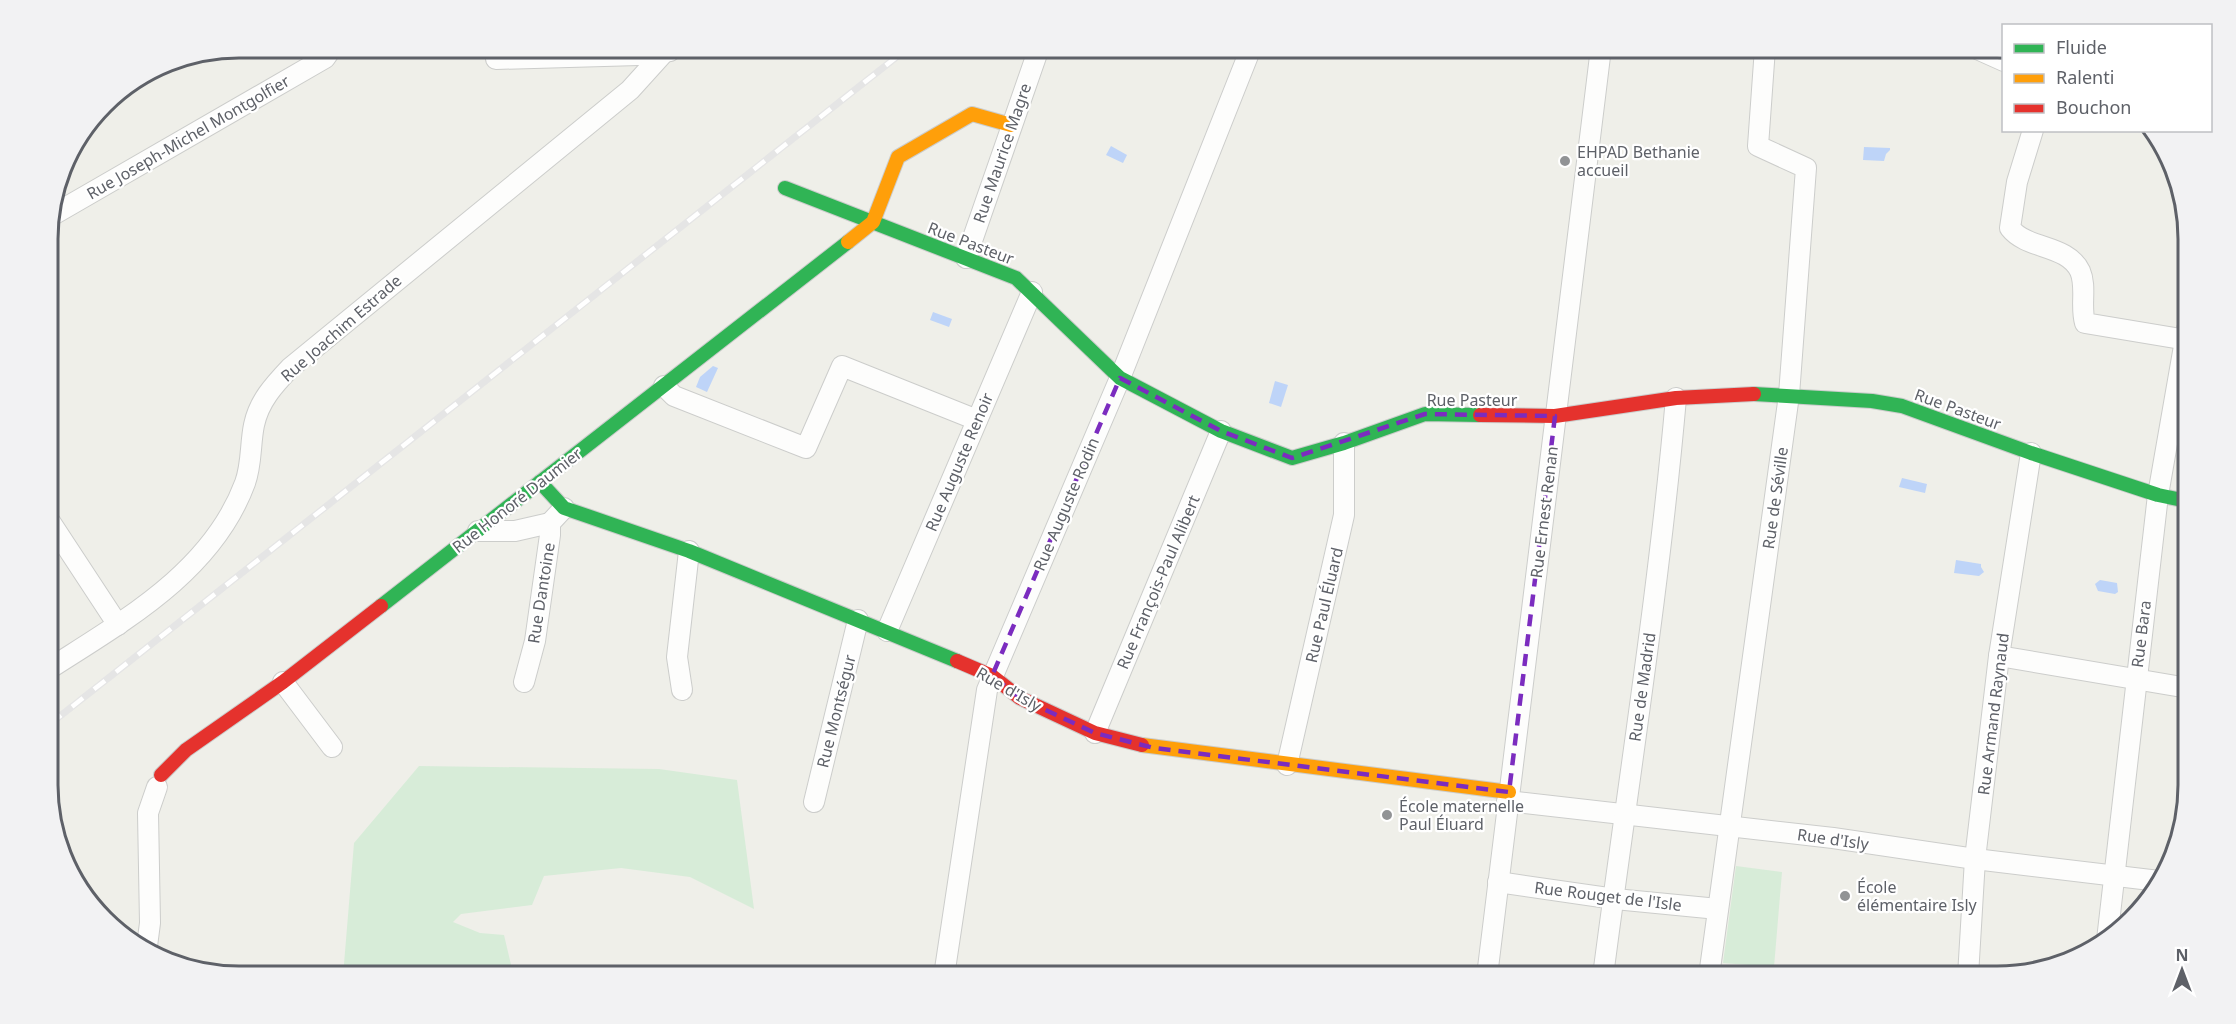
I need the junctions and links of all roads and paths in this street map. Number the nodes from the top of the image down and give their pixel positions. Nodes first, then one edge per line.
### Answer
1 (1247, 58) edge
2 (1600, 58) edge
3 (1764, 58) edge
4 (318, 59) edge
5 (661, 59) edge
6 (1035, 59) edge
7 (1011, 125) junction
8 (2032, 132) edge
9 (785, 188) dead end
10 (61, 210) edge
11 (873, 222) junction
12 (966, 258) junction
13 (1032, 292) junction
14 (2178, 335) edge
15 (1120, 378) junction
16 (2178, 381) edge
17 (664, 386) junction
18 (1789, 395) junction
19 (1676, 398) junction
20 (1555, 416) junction
21 (977, 420) junction
22 (1221, 431) junction
23 (1344, 443) junction
24 (2031, 453) junction
25 (540, 482) junction
26 (2158, 495) junction
27 (2178, 499) edge
28 (564, 508) junction
29 (550, 523) junction
30 (478, 531) junction
31 (58, 534) edge
32 (689, 551) junction
33 (858, 620) junction
34 (118, 625) junction
35 (887, 631) junction
36 (1999, 656) junction
37 (58, 663) edge
38 (992, 676) junction
39 (2135, 680) junction
40 (283, 682) junction
41 (524, 682) dead end
42 (2178, 686) edge
43 (682, 690) dead end
44 (1095, 733) junction
45 (332, 747) dead end
46 (1287, 765) junction
47 (159, 781) joint
48 (1508, 796) junction
49 (814, 802) dead end
50 (1625, 814) junction
51 (1731, 826) junction
52 (1975, 859) junction
53 (2114, 875) junction
54 (2150, 880) edge
55 (1498, 882) junction
56 (1615, 899) junction
57 (1718, 909) junction
58 (2109, 926) edge
59 (148, 940) edge
60 (1488, 965) edge
61 (1605, 965) edge
62 (1710, 965) edge
63 (1969, 965) edge
64 (946, 966) edge

1 - 15 street, Rue Auguste Rodin
2 - 20 street, Rue Ernest Renan
3 - 18 street, Rue de Séville
4 - 10 street, Rue Joseph-Michel Montgolfier
5 - 34 street, Rue Joachim Estrade
6 - 7 street, Rue Maurice Magre
7 - 11 street
7 - 12 street, Rue Maurice Magre
8 - 14 street
9 - 11 street, Rue Pasteur
11 - 12 street, Rue Pasteur
11 - 17 street, Rue Honoré Daumier
12 - 13 street, Rue Pasteur
13 - 15 street, Rue Pasteur
13 - 21 street, Rue Auguste Renoir
15 - 22 street, Rue Pasteur
15 - 38 street, Rue Auguste Rodin
16 - 26 street, Rue Bara
17 - 21 street
17 - 25 street, Rue Honoré Daumier
18 - 19 street, Rue Pasteur
18 - 24 street, Rue Pasteur
18 - 51 street, Rue de Séville
19 - 20 street, Rue Pasteur
19 - 50 street, Rue de Madrid
20 - 23 street, Rue Pasteur
20 - 48 street, Rue Ernest Renan
21 - 35 street, Rue Auguste Renoir
22 - 23 street, Rue Pasteur
22 - 44 street, Rue François-Paul Alibert
23 - 46 street, Rue Paul Éluard
24 - 26 street, Rue Pasteur
24 - 36 street, Rue Armand Raynaud
25 - 28 street, Rue d'Isly
25 - 30 street, Rue Honoré Daumier
26 - 27 street, Rue Pasteur
26 - 39 street, Rue Bara
28 - 29 street, Rue Dantoine
28 - 32 street, Rue d'Isly
29 - 30 street
29 - 41 street, Rue Dantoine
30 - 40 street, Rue Honoré Daumier
31 - 34 street
32 - 33 street, Rue d'Isly
32 - 43 street
33 - 35 street, Rue d'Isly
33 - 49 street, Rue Montségur
34 - 37 street, Rue Joachim Estrade
35 - 38 street, Rue d'Isly
36 - 39 street
36 - 52 street, Rue Armand Raynaud
38 - 44 street, Rue d'Isly
38 - 64 street, Rue Auguste Rodin
39 - 42 street
39 - 53 street, Rue Bara
40 - 45 street
40 - 47 street, Rue Honoré Daumier
44 - 46 street, Rue d'Isly
46 - 48 street, Rue d'Isly
47 - 59 street, Rue Honoré Daumier
48 - 50 street, Rue d'Isly
48 - 55 street, Rue Ernest Renan
50 - 51 street, Rue d'Isly
50 - 56 street, Rue de Madrid
51 - 52 street, Rue d'Isly
51 - 57 street, Rue de Séville
52 - 53 street, Rue d'Isly
52 - 63 street, Rue Armand Raynaud
53 - 54 street, Rue d'Isly
53 - 58 street, Rue Bara
55 - 56 street, Rue Rouget de l'Isle
55 - 60 street, Rue Ernest Renan
56 - 57 street, Rue Rouget de l'Isle
56 - 61 street, Rue de Madrid
57 - 62 street, Rue de Séville

